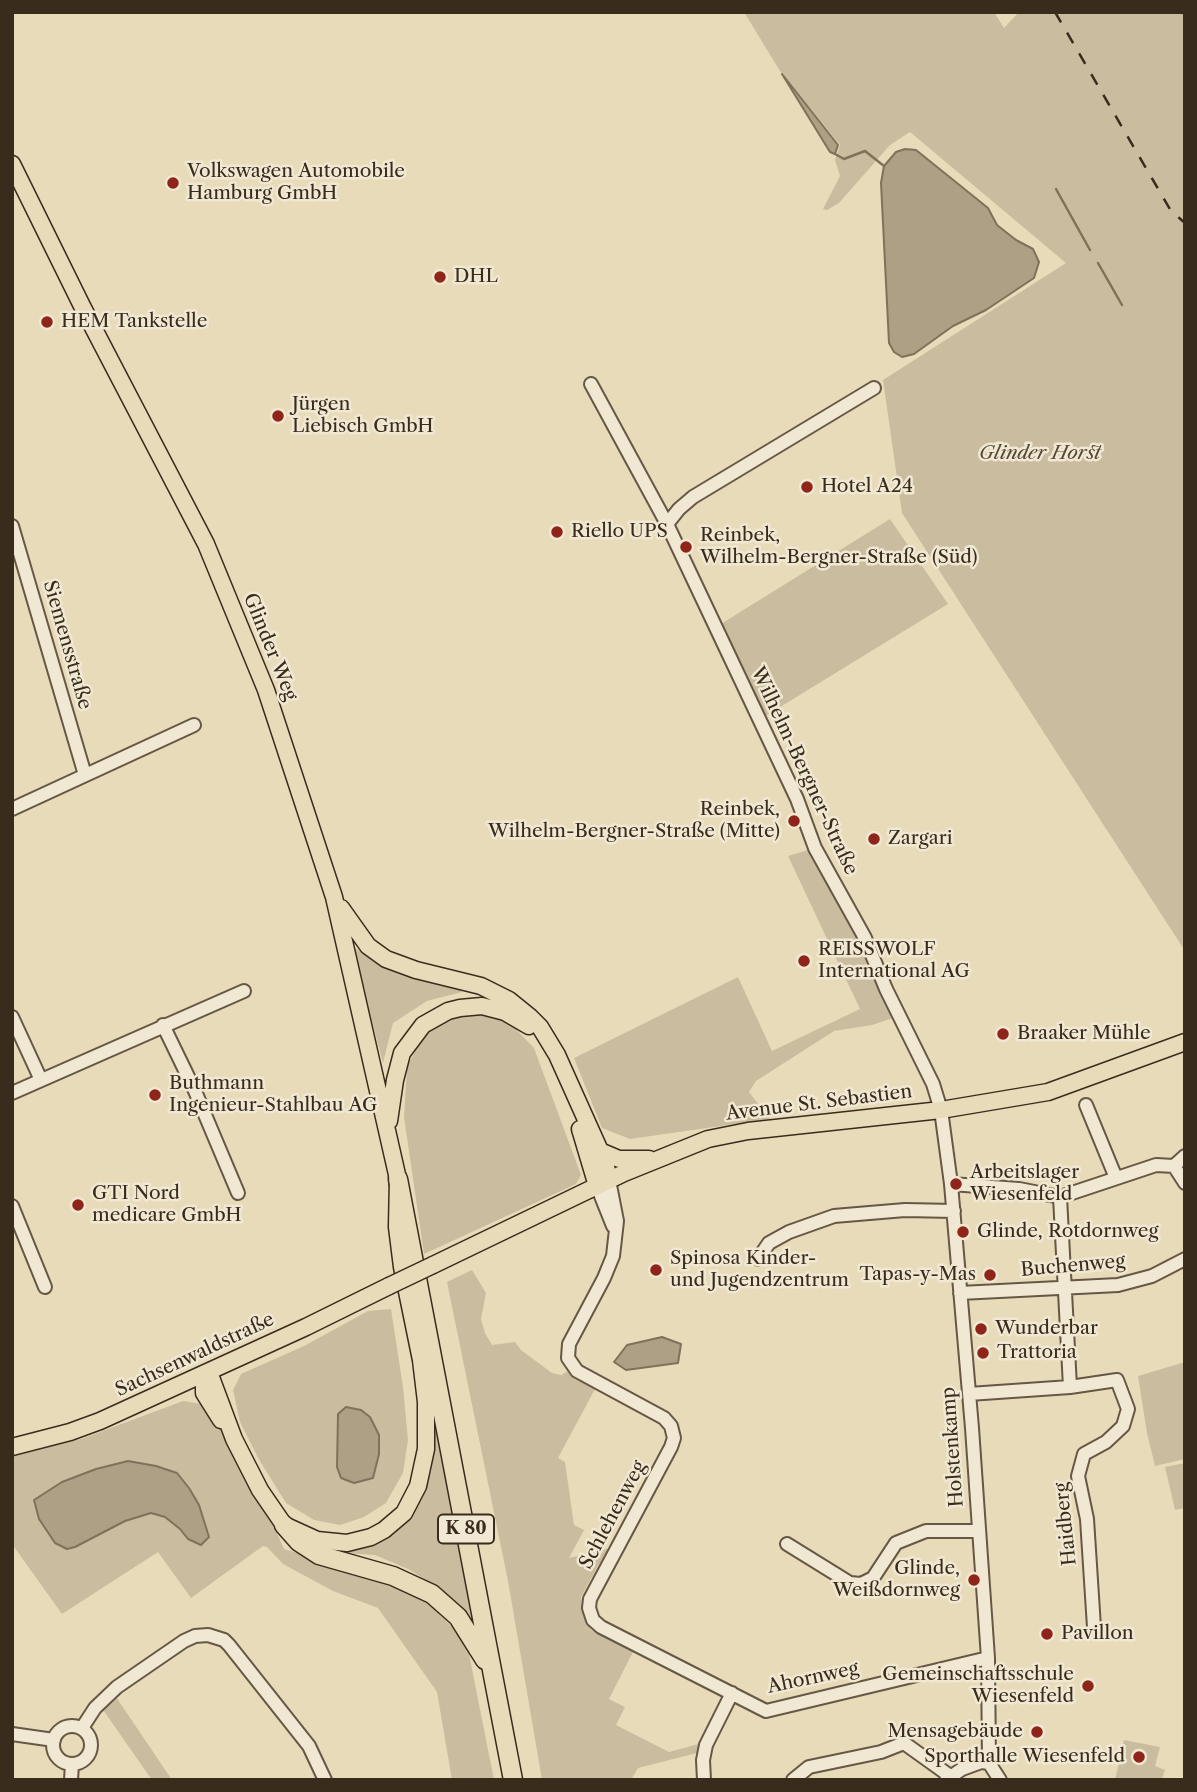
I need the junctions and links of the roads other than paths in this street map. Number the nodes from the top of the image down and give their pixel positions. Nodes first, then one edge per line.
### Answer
1 (12, 164) edge
2 (591, 384) dead end
3 (874, 388) dead end
4 (667, 524) junction
5 (12, 526) edge
6 (194, 725) dead end
7 (85, 775) junction
8 (12, 809) edge
9 (334, 897) junction
10 (244, 991) dead end
11 (12, 1017) edge
12 (163, 1025) junction
13 (1185, 1042) edge
14 (41, 1080) junction
15 (12, 1093) edge
16 (1086, 1105) dead end
17 (941, 1110) junction
18 (387, 1131) junction
19 (600, 1152) junction
20 (1185, 1156) edge
21 (658, 1159) junction
22 (1174, 1166) junction
23 (1116, 1178) junction
24 (398, 1179) junction
25 (603, 1183) junction
26 (1185, 1183) edge
27 (951, 1184) junction
28 (238, 1193) dead end
29 (1060, 1197) junction
30 (12, 1206) edge
31 (954, 1211) junction
32 (758, 1259) dead end
33 (1185, 1259) edge
34 (433, 1265) joint
35 (45, 1287) dead end
36 (1063, 1289) junction
37 (960, 1293) junction
38 (209, 1373) junction
39 (1070, 1387) junction
40 (969, 1394) junction
41 (160, 1395) junction
42 (211, 1404) junction
43 (234, 1439) junction
44 (12, 1447) edge
45 (284, 1525) junction
46 (977, 1531) junction
47 (788, 1544) dead end
48 (1094, 1626) dead end
49 (988, 1658) junction
50 (493, 1672) junction
51 (732, 1693) junction
52 (82, 1728) junction
53 (12, 1734) edge
54 (54, 1740) junction
55 (989, 1763) junction
56 (72, 1764) junction
57 (948, 1778) edge
58 (71, 1780) edge
59 (325, 1780) edge
60 (513, 1780) edge
61 (704, 1780) edge
62 (793, 1780) edge
63 (1000, 1780) edge

1 - 9 main road, Glinder Weg / K 80
2 - 4 street, Wilhelm-Bergner-Straße
3 - 4 street
4 - 17 street, Wilhelm-Bergner-Straße
5 - 7 street, Siemensstraße
6 - 7 street
7 - 8 street
9 - 18 main road, Glinder Weg / K 80
9 - 19 main road
10 - 12 street
11 - 14 street
12 - 14 street
12 - 28 street
13 - 17 main road, Avenue St. Sebastien
14 - 15 street
16 - 23 street
17 - 21 main road, Avenue St. Sebastien
17 - 27 street, Holstenkamp
18 - 24 main road, Glinder Weg / K 80
18 - 25 main road
19 - 21 main road
19 - 25 main road
20 - 22 street
21 - 25 main road, Avenue St. Sebastien
22 - 23 street
22 - 26 street
23 - 29 street
24 - 45 main road, Glinder Weg
24 - 50 highway, K 80
25 - 34 main road, Avenue St. Sebastien
25 - 51 street, Schlehenweg
27 - 29 street
27 - 31 street, Holstenkamp
29 - 36 street
30 - 35 street
31 - 32 street
31 - 37 street, Holstenkamp
33 - 36 street, Buchenweg
34 - 38 main road, Sachsenwaldstraße, bridge
36 - 37 street, Buchenweg
36 - 39 street
37 - 40 street, Holstenkamp
38 - 41 main road, Sachsenwaldstraße
38 - 42 main road
38 - 43 main road
39 - 40 street, Haidberg
39 - 48 street, Haidberg
40 - 46 street, Holstenkamp
41 - 42 main road
41 - 44 main road, Sachsenwaldstraße
42 - 43 main road
43 - 45 main road
45 - 50 highway
46 - 47 street
46 - 49 street, Holstenkamp
49 - 51 street, Ahornweg
49 - 55 street, Holstenkamp
50 - 60 highway, K 80
51 - 61 street
52 - 54 street
52 - 56 street
52 - 59 street
53 - 54 street
54 - 56 street
55 - 57 street
55 - 63 street
56 - 58 street
57 - 62 street

